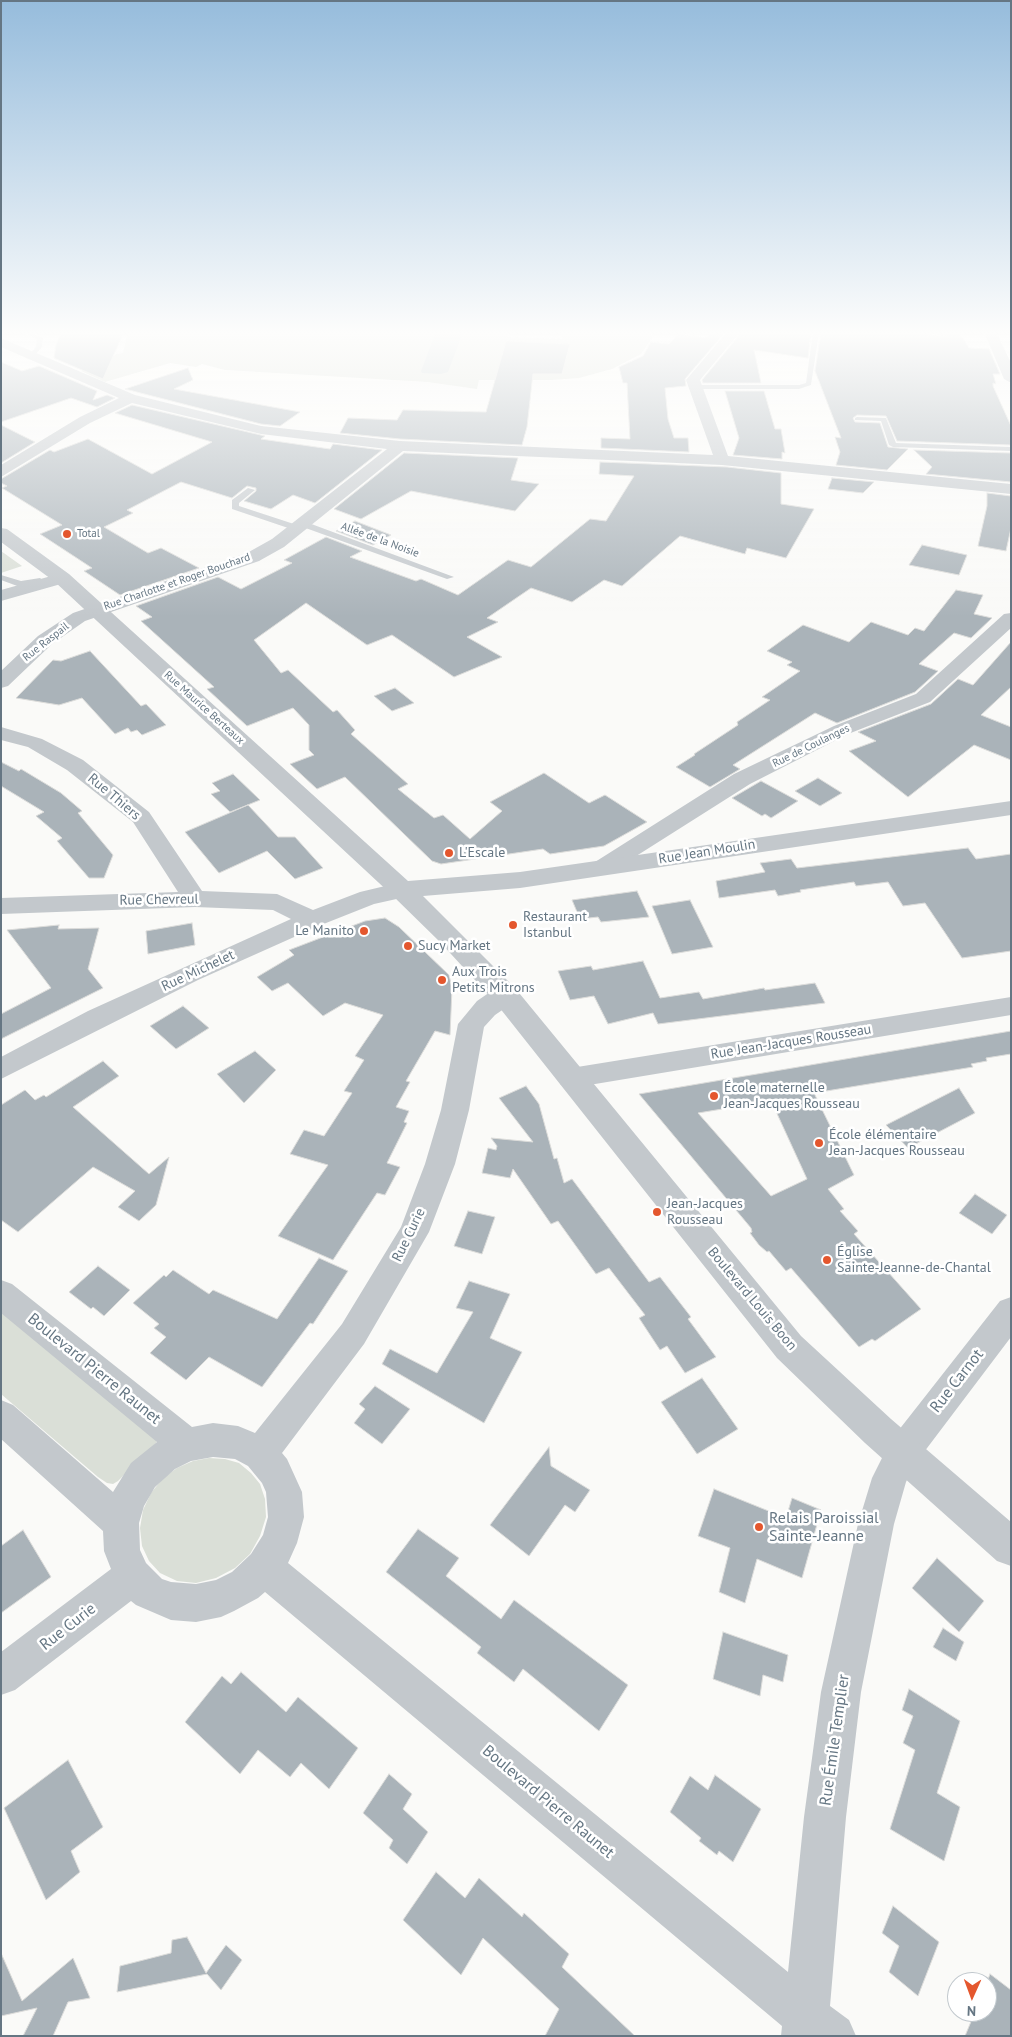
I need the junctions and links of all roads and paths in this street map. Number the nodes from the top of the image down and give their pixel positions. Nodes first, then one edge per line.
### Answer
1 (74, 427) edge
2 (249, 427) edge
3 (710, 427) edge
4 (887, 427) edge
5 (400, 446) junction
6 (1011, 449) edge
7 (722, 460) junction
8 (1, 472) edge
9 (1011, 489) edge
10 (251, 490) dead end
11 (300, 526) junction
12 (1, 533) edge
13 (450, 576) dead end
14 (1, 577) edge
15 (62, 578) junction
16 (1, 596) edge
17 (97, 610) junction
18 (1011, 618) edge
19 (1, 682) edge
20 (1, 733) edge
21 (1011, 808) edge
22 (603, 867) junction
23 (402, 890) junction
24 (196, 899) junction
25 (1, 906) edge
26 (312, 919) junction
27 (505, 995) junction
28 (1011, 1006) edge
29 (1, 1069) edge
30 (571, 1078) junction
31 (1, 1294) edge
32 (1011, 1311) edge
33 (1, 1416) edge
34 (187, 1445) junction
35 (902, 1452) junction
36 (260, 1454) junction
37 (121, 1523) junction
38 (1011, 1547) edge
39 (264, 1567) junction
40 (133, 1576) junction
41 (1, 1676) edge
42 (814, 2029) edge

1 - 8 street
2 - 5 street
3 - 7 street
4 - 6 lane
5 - 7 street
5 - 11 street, Rue Charlotte et Roger Bouchard
7 - 9 street
10 - 11 lane, Allée de la Noisie
11 - 13 lane, Allée de la Noisie
11 - 17 street, Rue Charlotte et Roger Bouchard
12 - 15 street, Rue Maurice Berteaux
14 - 15 lane
15 - 16 street
15 - 17 street, Rue Maurice Berteaux
17 - 19 street, Rue Raspail
17 - 23 street, Rue Maurice Berteaux
18 - 22 street, Rue de Coulanges
20 - 24 street, Rue Thiers
21 - 22 street, Rue Jean Moulin
22 - 23 street, Rue Jean Moulin
23 - 26 street, Rue Michelet
23 - 27 street, Boulevard Louis Boon
24 - 25 street, Rue Chevreul
24 - 26 street, Rue Chevreul
26 - 29 street, Rue Michelet
27 - 30 street, Boulevard Louis Boon
27 - 36 street, Rue Curie
28 - 30 street, Rue Jean-Jacques Rousseau
30 - 35 street, Boulevard Louis Boon
31 - 34 street, Boulevard Pierre Raunet
32 - 35 street, Rue Carnot
33 - 37 street
34 - 36 street
34 - 37 street
35 - 38 street, Boulevard Louis Boon
35 - 42 street, Rue Émile Templier
36 - 39 street
37 - 40 street
39 - 40 street
39 - 42 street, Boulevard Pierre Raunet
40 - 41 street, Rue Curie

